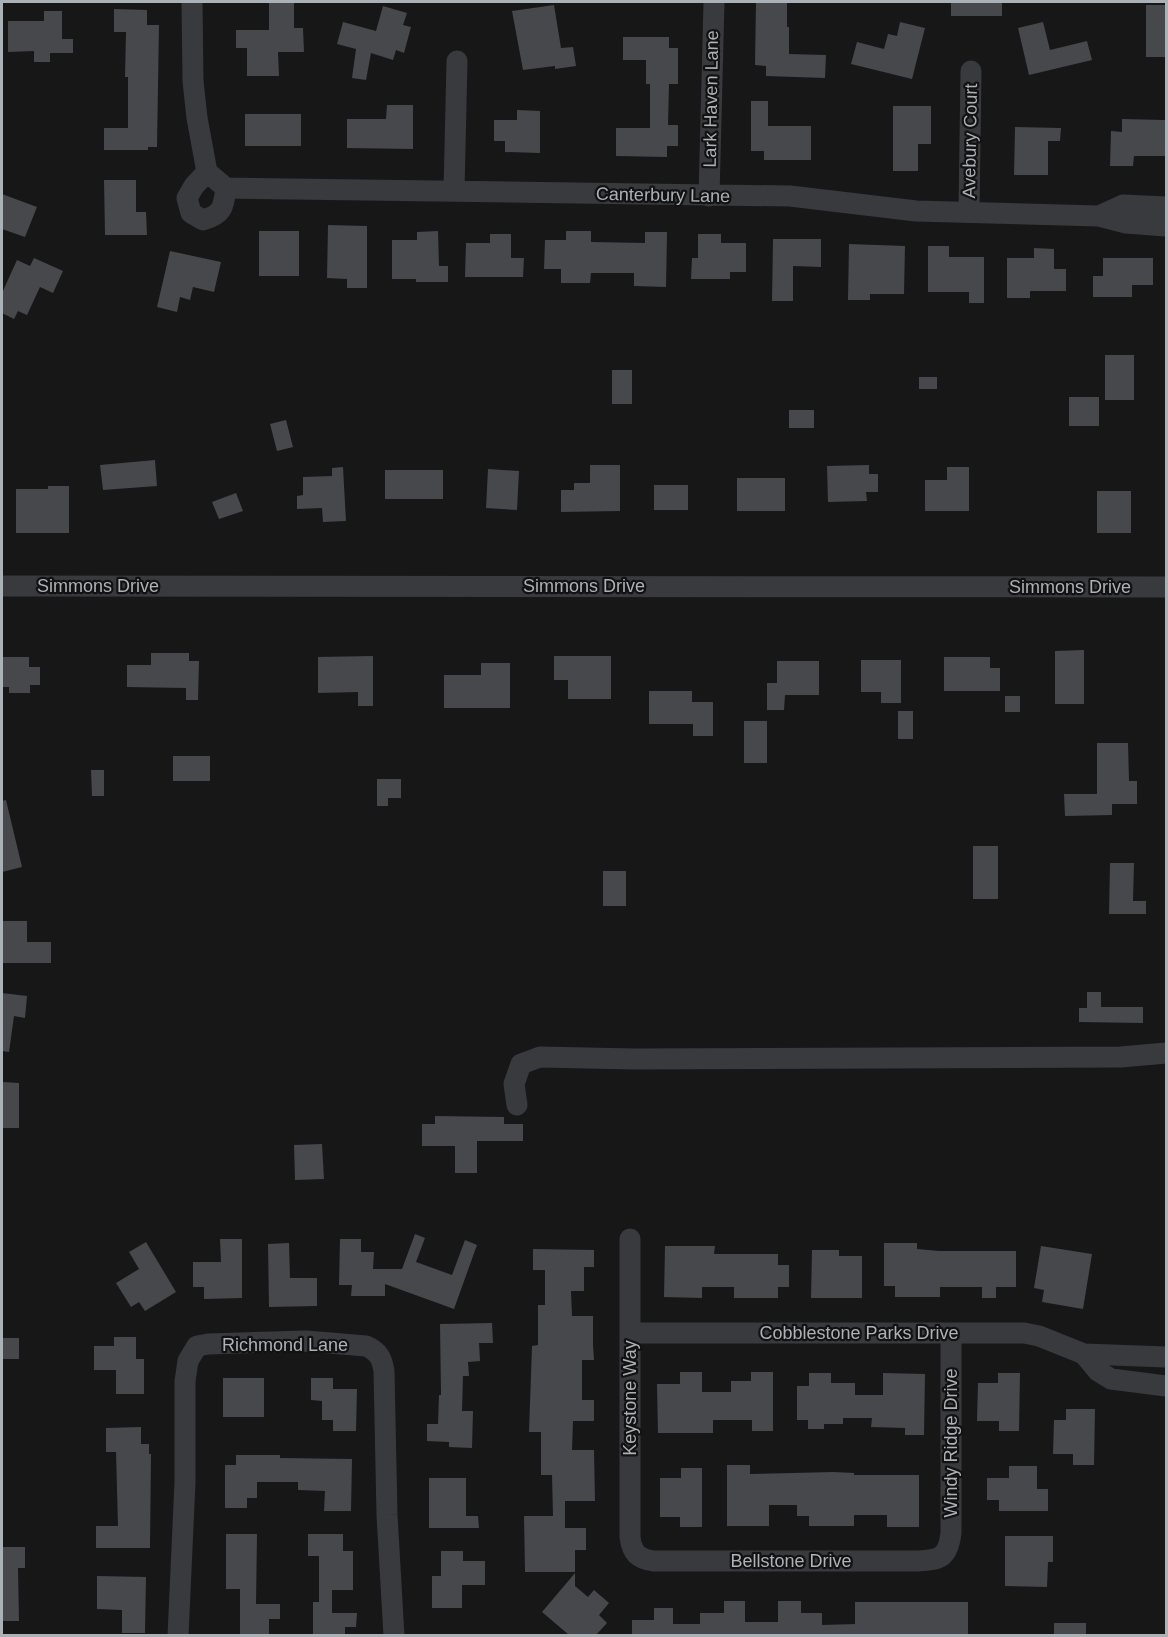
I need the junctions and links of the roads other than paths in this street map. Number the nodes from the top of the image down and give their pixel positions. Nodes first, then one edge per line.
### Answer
1 (192, 2) edge
2 (714, 2) edge
3 (457, 61) dead end
4 (971, 71) dead end
5 (207, 171) junction
6 (226, 188) junction
7 (454, 190) junction
8 (709, 196) junction
9 (1167, 207) edge
10 (969, 212) junction
11 (1099, 216) junction
12 (1167, 226) edge
13 (2, 586) edge
14 (1167, 587) edge
15 (1167, 1053) edge
16 (517, 1104) dead end
17 (630, 1239) dead end
18 (631, 1333) junction
19 (951, 1333) junction
20 (1084, 1354) junction
21 (1167, 1357) edge
22 (1167, 1386) edge
23 (946, 1552) joint
24 (636, 1555) joint
25 (178, 1635) edge
26 (394, 1635) edge

1 - 5 street
2 - 8 street, Lark Haven Lane
3 - 7 street
4 - 10 street, Avebury Court
5 - 6 street
5 - 6 street
6 - 7 street, Canterbury Lane
7 - 8 street, Canterbury Lane
8 - 10 street, Canterbury Lane
9 - 11 street, Canterbury Lane
10 - 11 street, Canterbury Lane
11 - 12 street, Canterbury Lane
13 - 14 street, Simmons Drive
15 - 16 street
17 - 18 street, Keystone Way
18 - 19 street, Cobblestone Parks Drive
18 - 24 street, Keystone Way
19 - 20 street, Cobblestone Parks Drive
19 - 23 street, Windy Ridge Drive
20 - 21 street, Cobblestone Parks Drive
20 - 22 street, Cobblestone Parks Drive
23 - 24 street, Bellstone Drive
25 - 26 street, Richmond Lane

